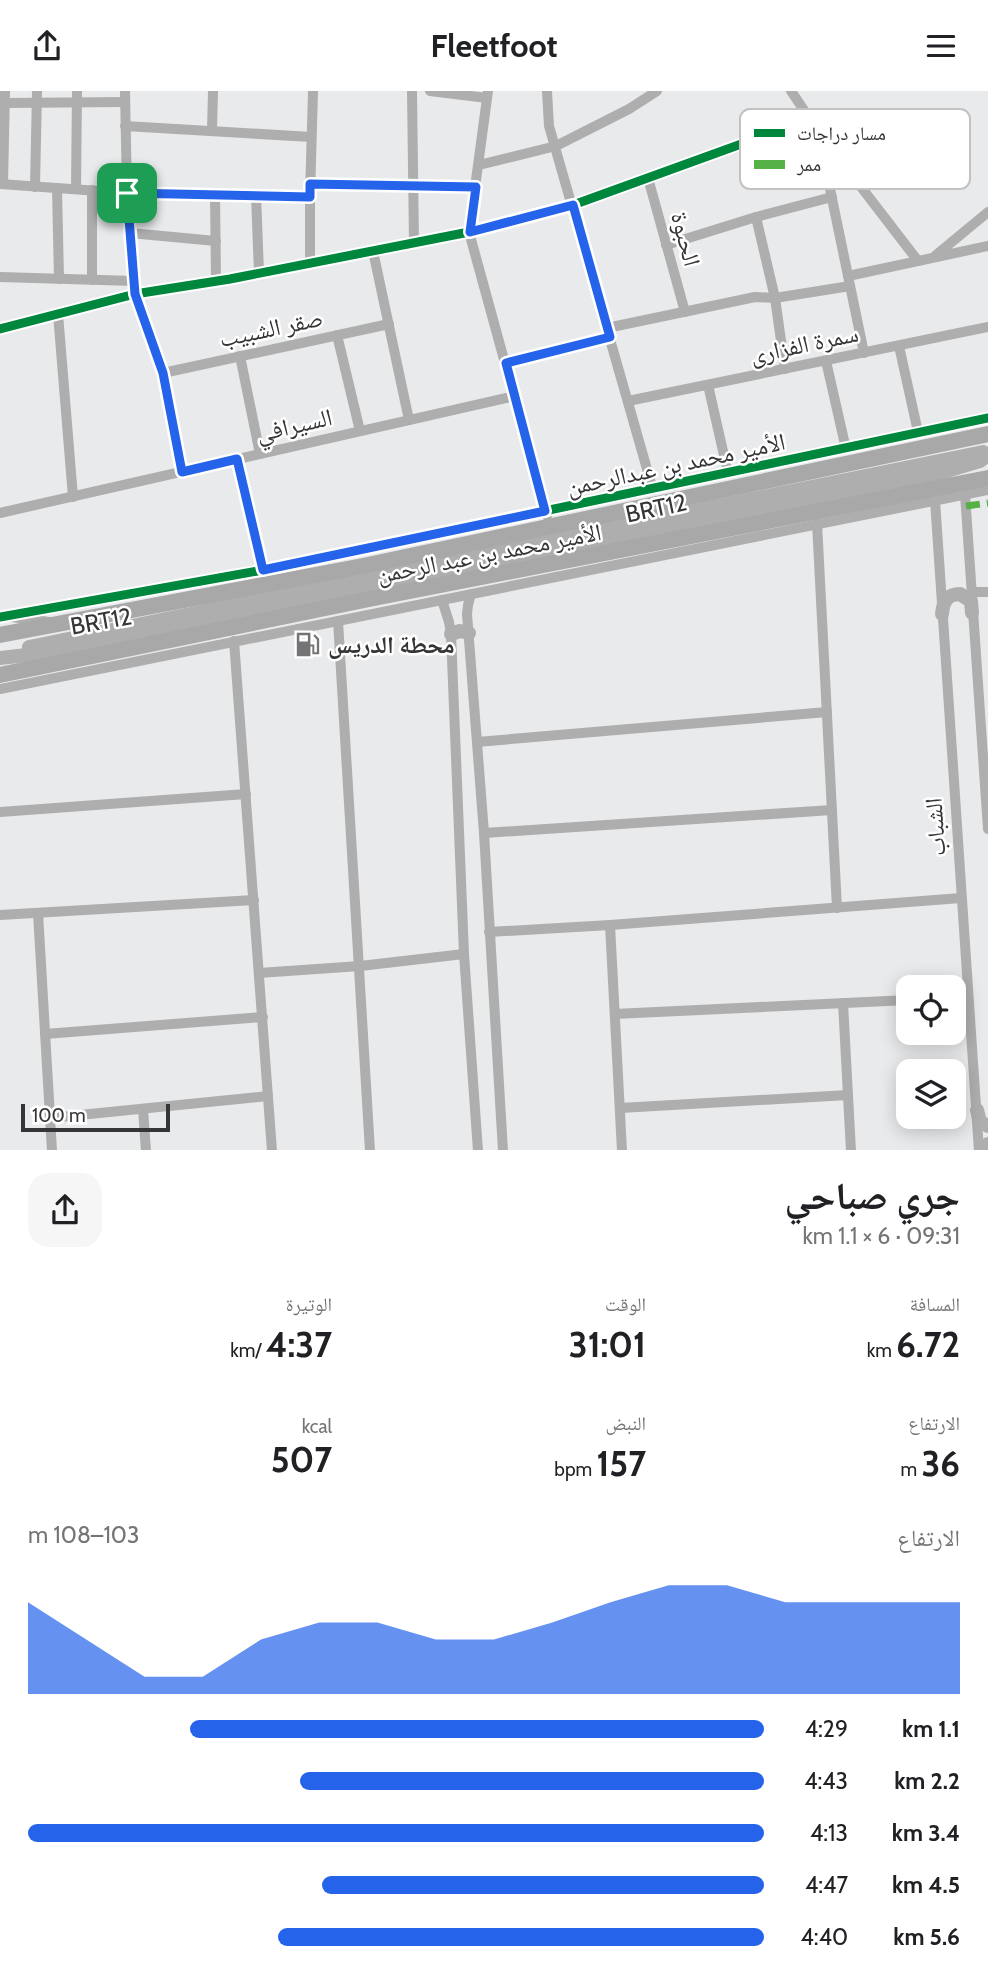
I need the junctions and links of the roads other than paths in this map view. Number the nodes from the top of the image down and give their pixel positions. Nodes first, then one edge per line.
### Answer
1 (5, 91) edge
2 (37, 91) edge
3 (77, 91) edge
4 (214, 91) edge
5 (313, 91) edge
6 (412, 91) edge
7 (430, 91) edge
8 (547, 91) edge
9 (657, 91) edge
10 (791, 91) edge
11 (488, 95) edge
12 (125, 97) edge
13 (77, 102) junction
14 (5, 103) junction
15 (37, 103) junction
16 (803, 109) edge
17 (125, 126) junction
18 (212, 131) junction
19 (312, 137) junction
20 (740, 144) edge
21 (556, 146) junction
22 (479, 165) junction
23 (648, 178) junction
24 (2, 184) edge
25 (310, 184) junction
26 (413, 186) junction
27 (35, 187) junction
28 (476, 187) junction
29 (57, 188) junction
30 (76, 189) junction
31 (830, 189) edge
32 (863, 189) edge
33 (92, 190) junction
34 (127, 193) junction
35 (215, 194) junction
36 (256, 195) junction
37 (310, 197) junction
38 (832, 197) junction
39 (573, 205) junction
40 (988, 212) edge
41 (756, 217) junction
42 (470, 232) junction
43 (130, 233) junction
44 (216, 240) junction
45 (414, 243) junction
46 (666, 245) junction
47 (988, 246) edge
48 (373, 251) junction
49 (933, 258) junction
50 (918, 261) junction
51 (310, 263) junction
52 (259, 273) junction
53 (0, 277) edge
54 (59, 279) junction
55 (92, 280) junction
56 (134, 281) junction
57 (216, 281) junction
58 (849, 281) junction
59 (135, 294) junction
60 (775, 298) junction
61 (685, 312) junction
62 (58, 314) junction
63 (388, 324) junction
64 (988, 327) edge
65 (0, 329) edge
66 (608, 333) junction
67 (337, 335) junction
68 (899, 346) junction
69 (864, 353) junction
70 (240, 356) junction
71 (826, 361) junction
72 (506, 363) junction
73 (785, 369) junction
74 (163, 373) junction
75 (708, 385) junction
76 (515, 396) junction
77 (628, 401) junction
78 (988, 418) edge
79 (409, 420) junction
80 (360, 431) junction
81 (918, 432) junction
82 (988, 434) edge
83 (846, 449) junction
84 (988, 453) edge
85 (260, 454) junction
86 (237, 459) junction
87 (182, 472) junction
88 (728, 473) junction
89 (988, 478) edge
90 (988, 489) edge
91 (653, 490) junction
92 (965, 494) junction
93 (73, 497) junction
94 (934, 500) junction
95 (0, 513) edge
96 (548, 519) junction
97 (817, 523) junction
98 (722, 529) junction
99 (762, 534) junction
100 (588, 563) junction
101 (263, 570) junction
102 (972, 592) junction
103 (988, 592) edge
104 (471, 594) junction
105 (442, 600) junction
106 (972, 613) junction
107 (942, 614) junction
108 (0, 617) edge
109 (338, 621) junction
110 (60, 623) junction
111 (469, 633) junction
112 (451, 634) junction
113 (0, 635) edge
114 (234, 641) junction
115 (0, 656) edge
116 (0, 675) edge
117 (0, 689) edge
118 (827, 712) junction
119 (477, 741) junction
120 (246, 794) junction
121 (832, 810) junction
122 (0, 812) edge
123 (988, 829) edge
124 (484, 833) junction
125 (961, 898) junction
126 (254, 900) junction
127 (837, 908) junction
128 (37, 913) junction
129 (0, 915) edge
130 (610, 925) junction
131 (489, 932) junction
132 (464, 954) junction
133 (360, 966) junction
134 (259, 974) junction
135 (968, 997) joint
136 (896, 1001) edge
137 (843, 1003) junction
138 (615, 1014) junction
139 (263, 1017) junction
140 (45, 1034) junction
141 (848, 1095) junction
142 (268, 1096) junction
143 (620, 1108) junction
144 (143, 1109) junction
145 (977, 1110) junction
146 (50, 1118) junction
147 (988, 1126) edge
148 (988, 1144) edge
149 (52, 1150) edge
150 (146, 1150) edge
151 (272, 1150) edge
152 (370, 1150) edge
153 (478, 1150) edge
154 (503, 1150) edge
155 (622, 1150) edge
156 (851, 1150) edge
157 (980, 1150) edge

1 - 14 street
2 - 15 street
3 - 13 street
4 - 18 street
5 - 19 street
6 - 26 street
7 - 11 street
8 - 21 street
9 - 21 street
10 - 16 street
11 - 22 street
12 - 13 street
12 - 17 street
13 - 15 street
13 - 30 street
14 - 15 street
14 - 24 street
15 - 27 street
17 - 18 street
17 - 34 street
18 - 19 street
19 - 25 street
20 - 23 street
21 - 22 street
21 - 39 street
22 - 28 street
23 - 39 street
23 - 46 street, الحبوة
24 - 27 street
25 - 26 street
25 - 37 street
26 - 28 street
26 - 45 street
27 - 29 street
28 - 42 street
29 - 30 street
29 - 54 street
30 - 33 street
31 - 38 street
32 - 50 street
33 - 34 street
33 - 55 street
34 - 35 street
34 - 43 street
35 - 36 street
35 - 44 street
36 - 37 street
36 - 52 street
37 - 51 street
38 - 41 street
38 - 58 street
39 - 42 street
39 - 66 street
40 - 49 street
41 - 46 street
41 - 60 street
42 - 45 street
42 - 72 street
43 - 44 street
43 - 56 street
44 - 57 street
45 - 48 street
46 - 61 street, الحبوة
47 - 49 street
48 - 51 street
48 - 63 street
49 - 50 street
50 - 58 street
51 - 52 street
52 - 57 street
53 - 54 street
54 - 55 street
55 - 56 street
56 - 59 street
57 - 59 street
58 - 60 street
58 - 69 street
59 - 62 street
59 - 74 street
60 - 61 street
60 - 73 street
61 - 66 street
62 - 65 street
62 - 93 street
63 - 67 street, صقر الشبيب
63 - 79 street
64 - 68 street, سمرة الفزارى
66 - 72 street
66 - 77 street
67 - 70 street, صقر الشبيب
67 - 80 street
68 - 69 street, سمرة الفزارى
68 - 81 street
69 - 71 street, سمرة الفزارى
70 - 74 street, صقر الشبيب
70 - 85 street
71 - 73 street, سمرة الفزارى
71 - 83 street
72 - 76 street
73 - 75 street, سمرة الفزارى
74 - 87 street
75 - 77 street, سمرة الفزارى
75 - 88 street
76 - 79 street, السيرافي
76 - 96 street
77 - 91 street
78 - 81 street, الأمير محمد بن عبدالرحمن
79 - 80 street, السيرافي
80 - 85 street, السيرافي
81 - 83 street, الأمير محمد بن عبدالرحمن
82 - 96 main road, الأمير محمد بن عبد الرحمن
83 - 88 street, الأمير محمد بن عبدالرحمن
84 - 115 main road, BRT12
85 - 86 street, السيرافي
86 - 87 street, السيرافي
86 - 101 street
87 - 93 street, السيرافي
88 - 91 street, الأمير محمد بن عبدالرحمن
89 - 98 main road, الأمير محمد بن عبد الرحمن
90 - 92 street
91 - 96 street, الأمير محمد بن عبدالرحمن
92 - 94 street
92 - 102 street
93 - 95 street, السيرافي
94 - 97 street
94 - 107 street, الشباب
96 - 101 street, الأمير محمد بن عبدالرحمن
96 - 110 main road, الأمير محمد بن عبد الرحمن
97 - 99 street
97 - 118 street
98 - 99 main road
98 - 100 main road, الأمير محمد بن عبد الرحمن
99 - 100 street
100 - 104 street
100 - 116 main road, الأمير محمد بن عبد الرحمن
101 - 108 street, الأمير محمد بن عبدالرحمن
102 - 103 street
102 - 106 street
104 - 105 street
104 - 111 street
105 - 109 street
105 - 112 street
106 - 107 main road
106 - 123 street
107 - 125 street, الشباب
108 - 110 street
109 - 114 street
109 - 133 street
110 - 113 main road, الأمير محمد بن عبد الرحمن
111 - 112 main road
111 - 119 street
112 - 132 street
114 - 117 street
114 - 120 street
118 - 119 street
118 - 121 street
119 - 124 street
120 - 122 street
120 - 126 street
121 - 124 street
121 - 127 street
124 - 131 street
125 - 127 street
125 - 135 street, الشباب
126 - 128 street
126 - 134 street
127 - 130 street
128 - 129 street
128 - 140 street
130 - 131 street
130 - 138 street
131 - 154 street
132 - 133 street
132 - 153 street
133 - 134 street
133 - 152 street
134 - 139 street
135 - 145 street, الشباب
136 - 137 street
137 - 138 street
137 - 141 street
138 - 143 street
139 - 140 street
139 - 142 street
140 - 146 street
141 - 143 street
141 - 156 street
142 - 144 street
142 - 151 street
143 - 155 street
144 - 146 street
144 - 150 street
145 - 147 main road
145 - 157 street, الشباب
146 - 149 street
148 - 157 main road

